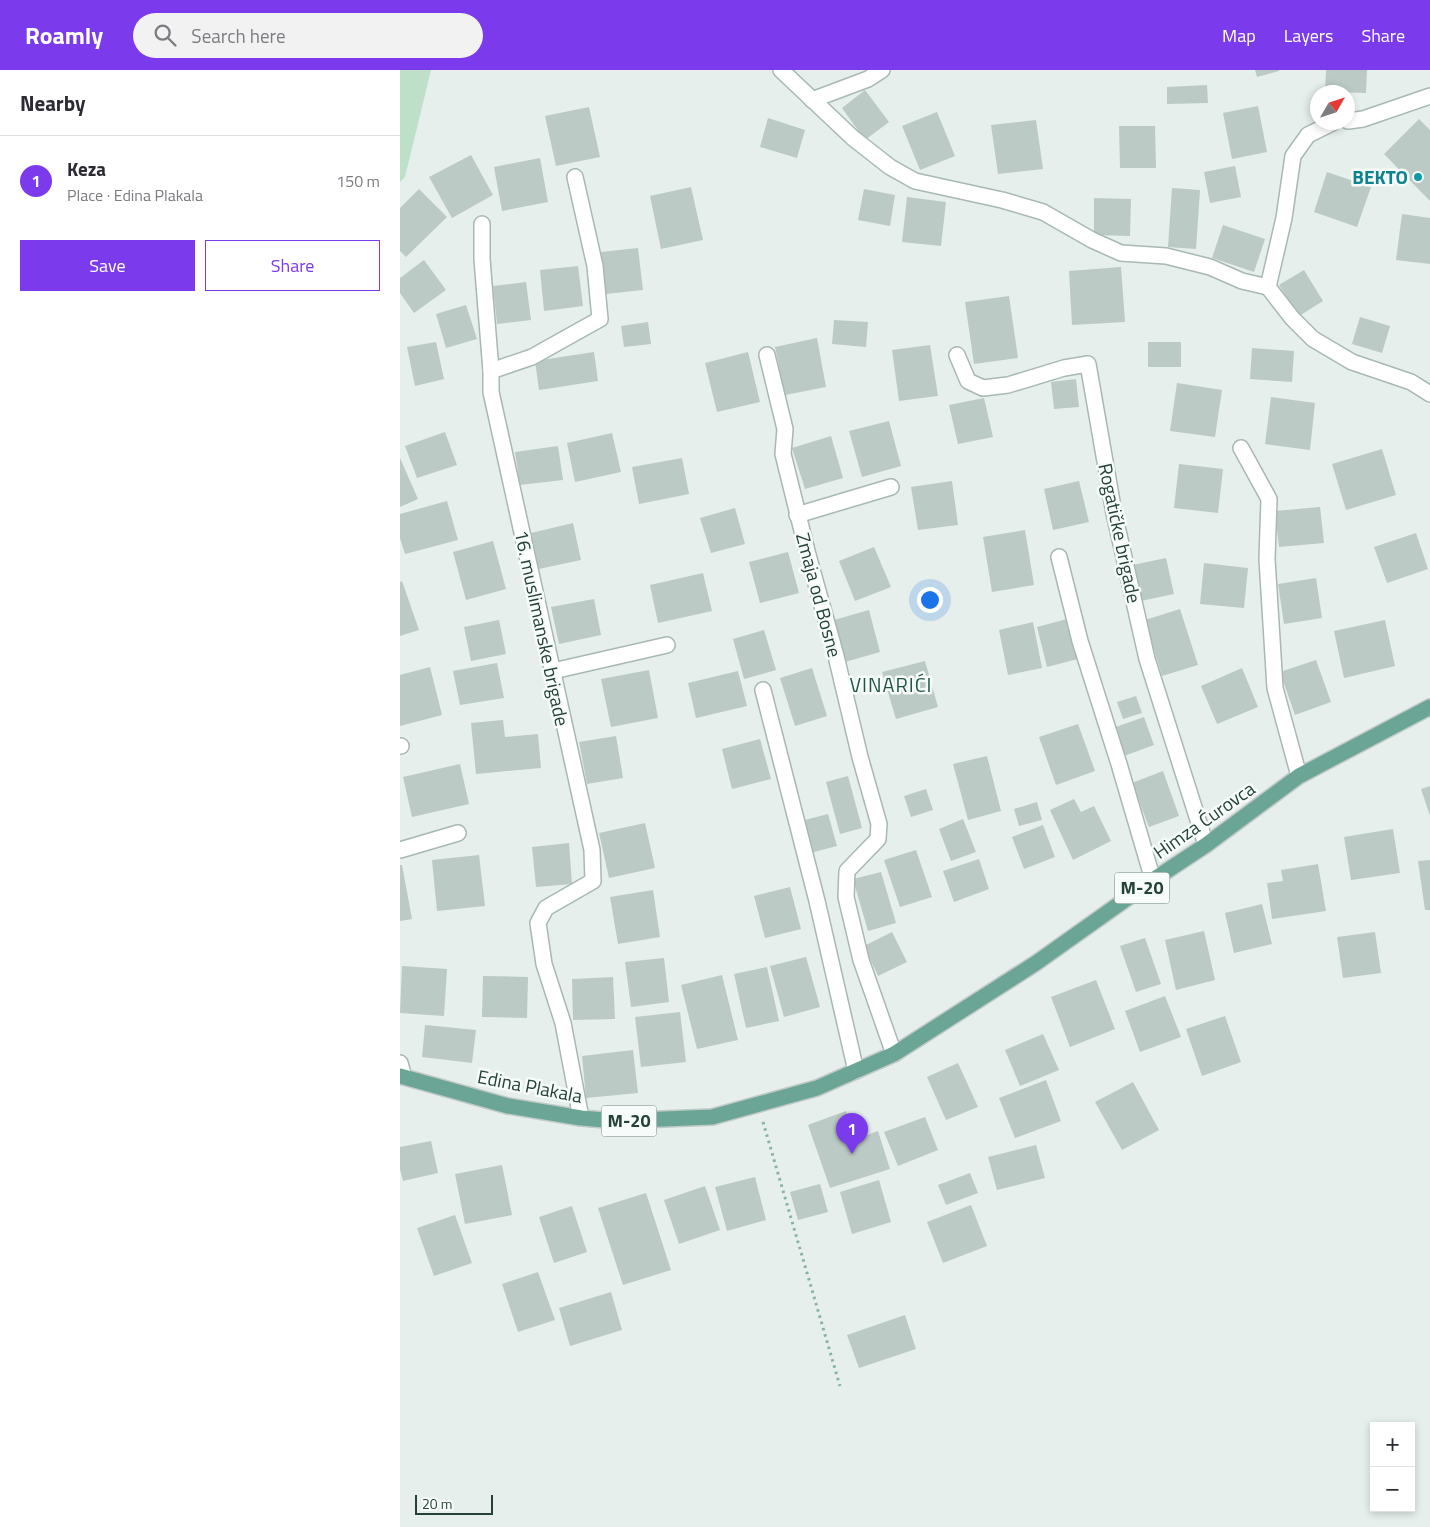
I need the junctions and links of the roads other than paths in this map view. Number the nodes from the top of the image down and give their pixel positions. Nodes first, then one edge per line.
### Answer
1 (781, 70) edge
2 (882, 70) edge
3 (1430, 96) edge
4 (812, 100) junction
5 (1355, 120) edge
6 (1318, 130) edge
7 (576, 177) dead end
8 (482, 224) dead end
9 (1268, 287) junction
10 (767, 355) dead end
11 (957, 355) dead end
12 (491, 371) junction
13 (1430, 394) edge
14 (1241, 448) dead end
15 (891, 487) dead end
16 (798, 515) junction
17 (1059, 557) dead end
18 (667, 645) dead end
19 (552, 671) junction
20 (763, 690) dead end
21 (1430, 707) edge
22 (1299, 776) junction
23 (458, 833) dead end
24 (1206, 845) junction
25 (400, 850) edge
26 (1153, 880) junction
27 (894, 1054) junction
28 (856, 1071) junction
29 (401, 1072) edge
30 (581, 1118) junction

1 - 4 street
2 - 4 street
3 - 5 street
4 - 9 street
6 - 9 street
7 - 12 street
8 - 12 street, 16. muslimanske brigade
9 - 13 street
10 - 16 street, Zmaja od Bosne
11 - 24 street, Rogatičke brigade
12 - 19 street, 16. muslimanske brigade
14 - 22 street
15 - 16 street
16 - 27 street, Zmaja od Bosne
17 - 26 street
18 - 19 street
19 - 30 street, 16. muslimanske brigade
20 - 28 street
21 - 22 main road, Himza Ćurovca / M-20
22 - 24 main road, Himza Ćurovca / M-20
23 - 25 street
24 - 26 main road, Himza Ćurovca / M-20
26 - 27 main road, Himza Ćurovca / M-20
27 - 28 main road, Himza Ćurovca / M-20
28 - 30 main road, Edina Plakala / M-20
29 - 30 main road, Edina Plakala / M-20

